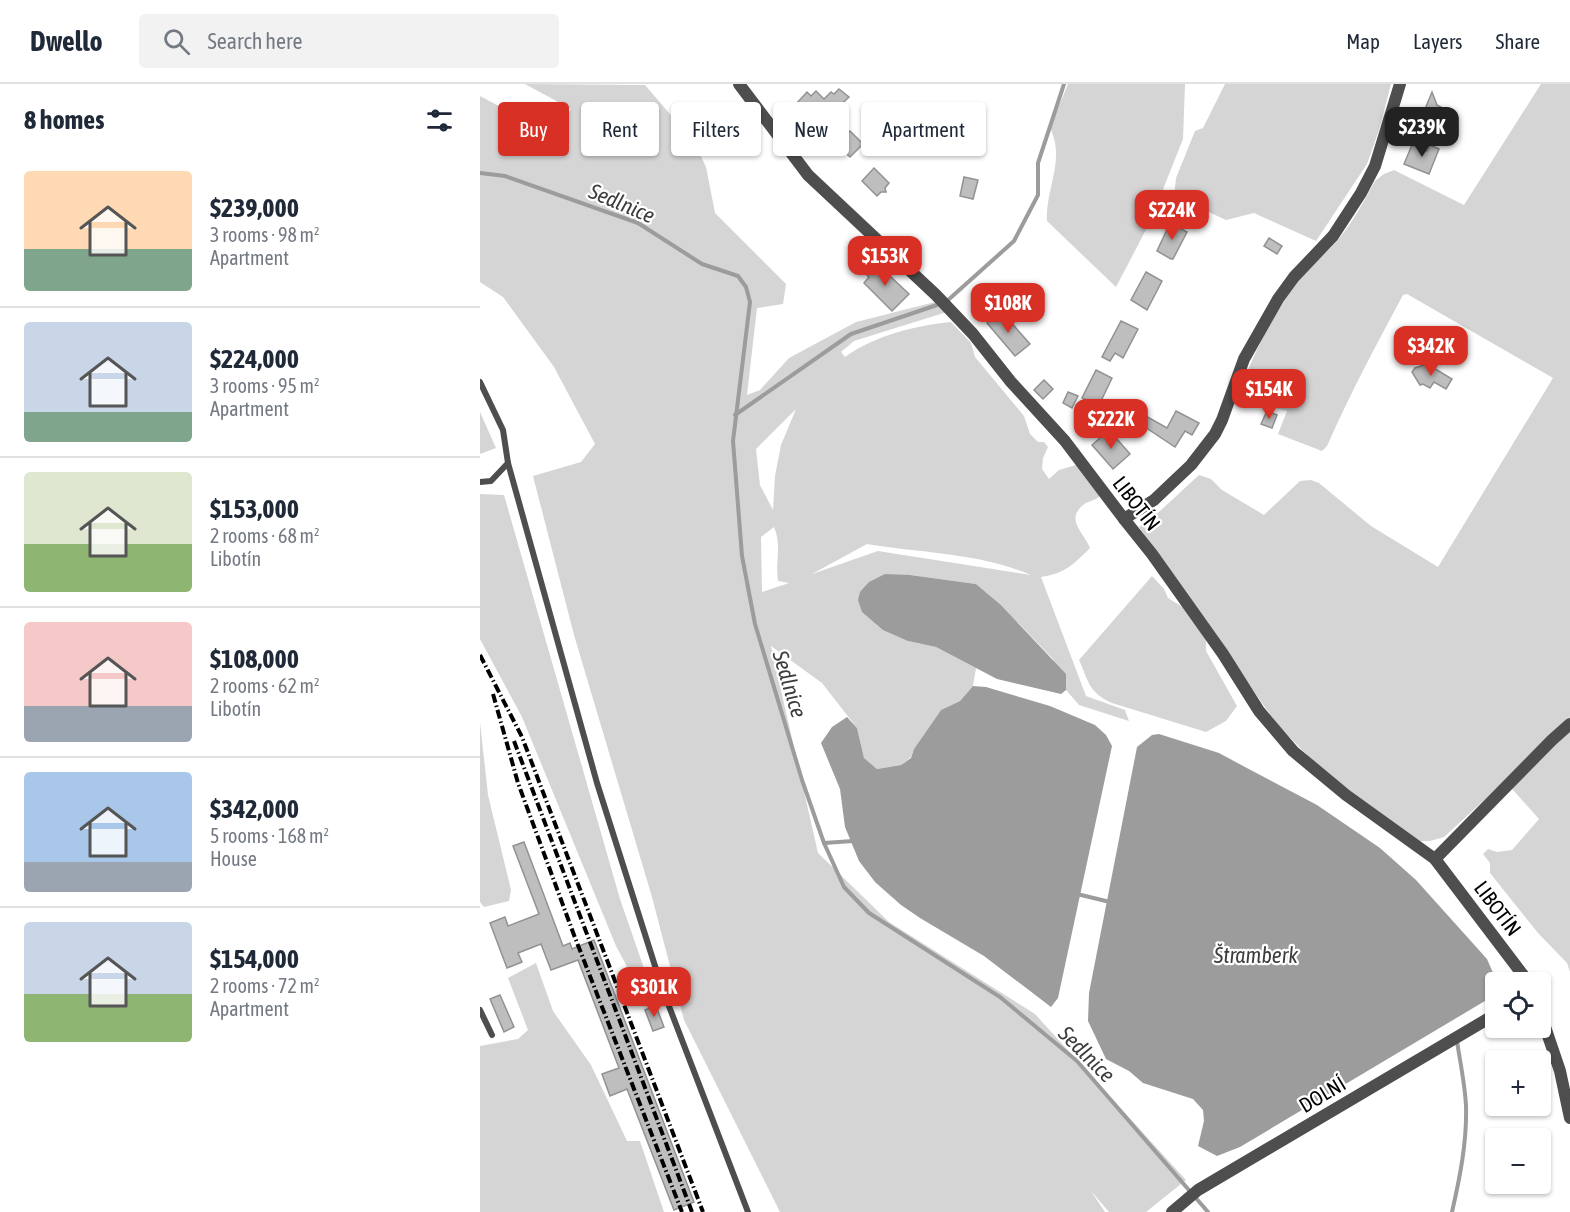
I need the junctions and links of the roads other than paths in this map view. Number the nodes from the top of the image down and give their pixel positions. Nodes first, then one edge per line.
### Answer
1 (739, 84) edge
2 (1400, 84) edge
3 (480, 382) edge
4 (508, 463) junction
5 (480, 482) edge
6 (1124, 519) junction
7 (1570, 724) edge
8 (1436, 859) junction
9 (1521, 972) edge
10 (480, 1010) edge
11 (1485, 1020) edge
12 (492, 1035) dead end
13 (1549, 1038) edge
14 (1570, 1118) edge
15 (748, 1212) edge
16 (1172, 1212) edge

1 - 6 street, LIBOTÍN
2 - 6 street
3 - 4 lane
4 - 5 lane
4 - 15 lane
6 - 8 street, LIBOTÍN
7 - 8 street
8 - 9 street, LIBOTÍN
10 - 12 lane
11 - 16 street, DOLNÍ
13 - 14 street

